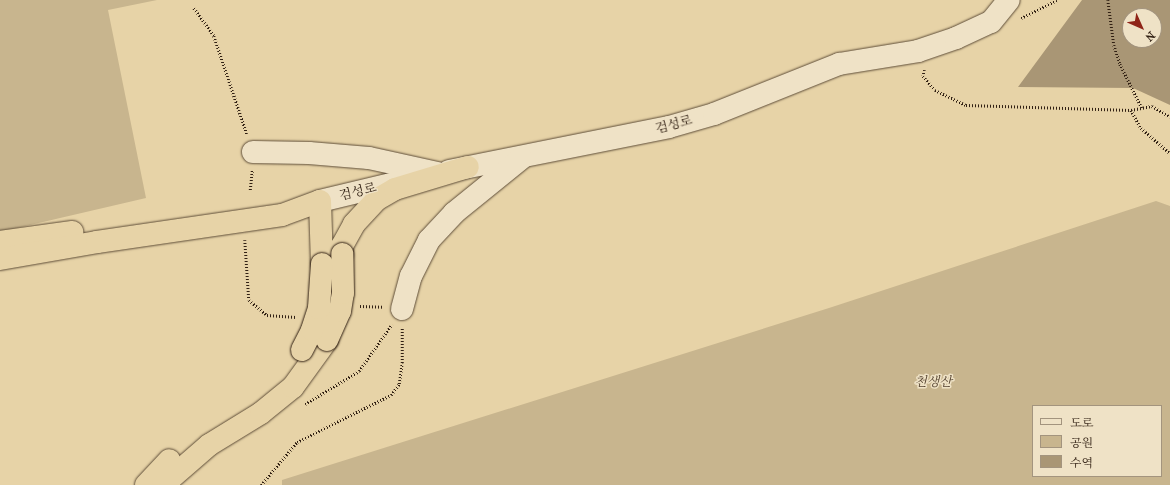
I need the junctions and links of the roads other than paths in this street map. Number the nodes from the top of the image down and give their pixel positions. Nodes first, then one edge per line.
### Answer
1 (1009, 0) edge
2 (253, 152) road end
3 (526, 155) junction
4 (468, 167) junction
5 (438, 173) junction
6 (320, 201) junction
7 (0, 242) edge
8 (0, 259) edge
9 (402, 309) dead end
10 (146, 485) edge
11 (164, 485) edge

1 - 3 street, 검성로
2 - 5 street
3 - 4 street, 검성로
3 - 9 street
4 - 5 street, 검성로
4 - 11 highway, bridge
5 - 6 street, 검성로
6 - 7 highway
6 - 8 highway
6 - 10 highway, bridge

